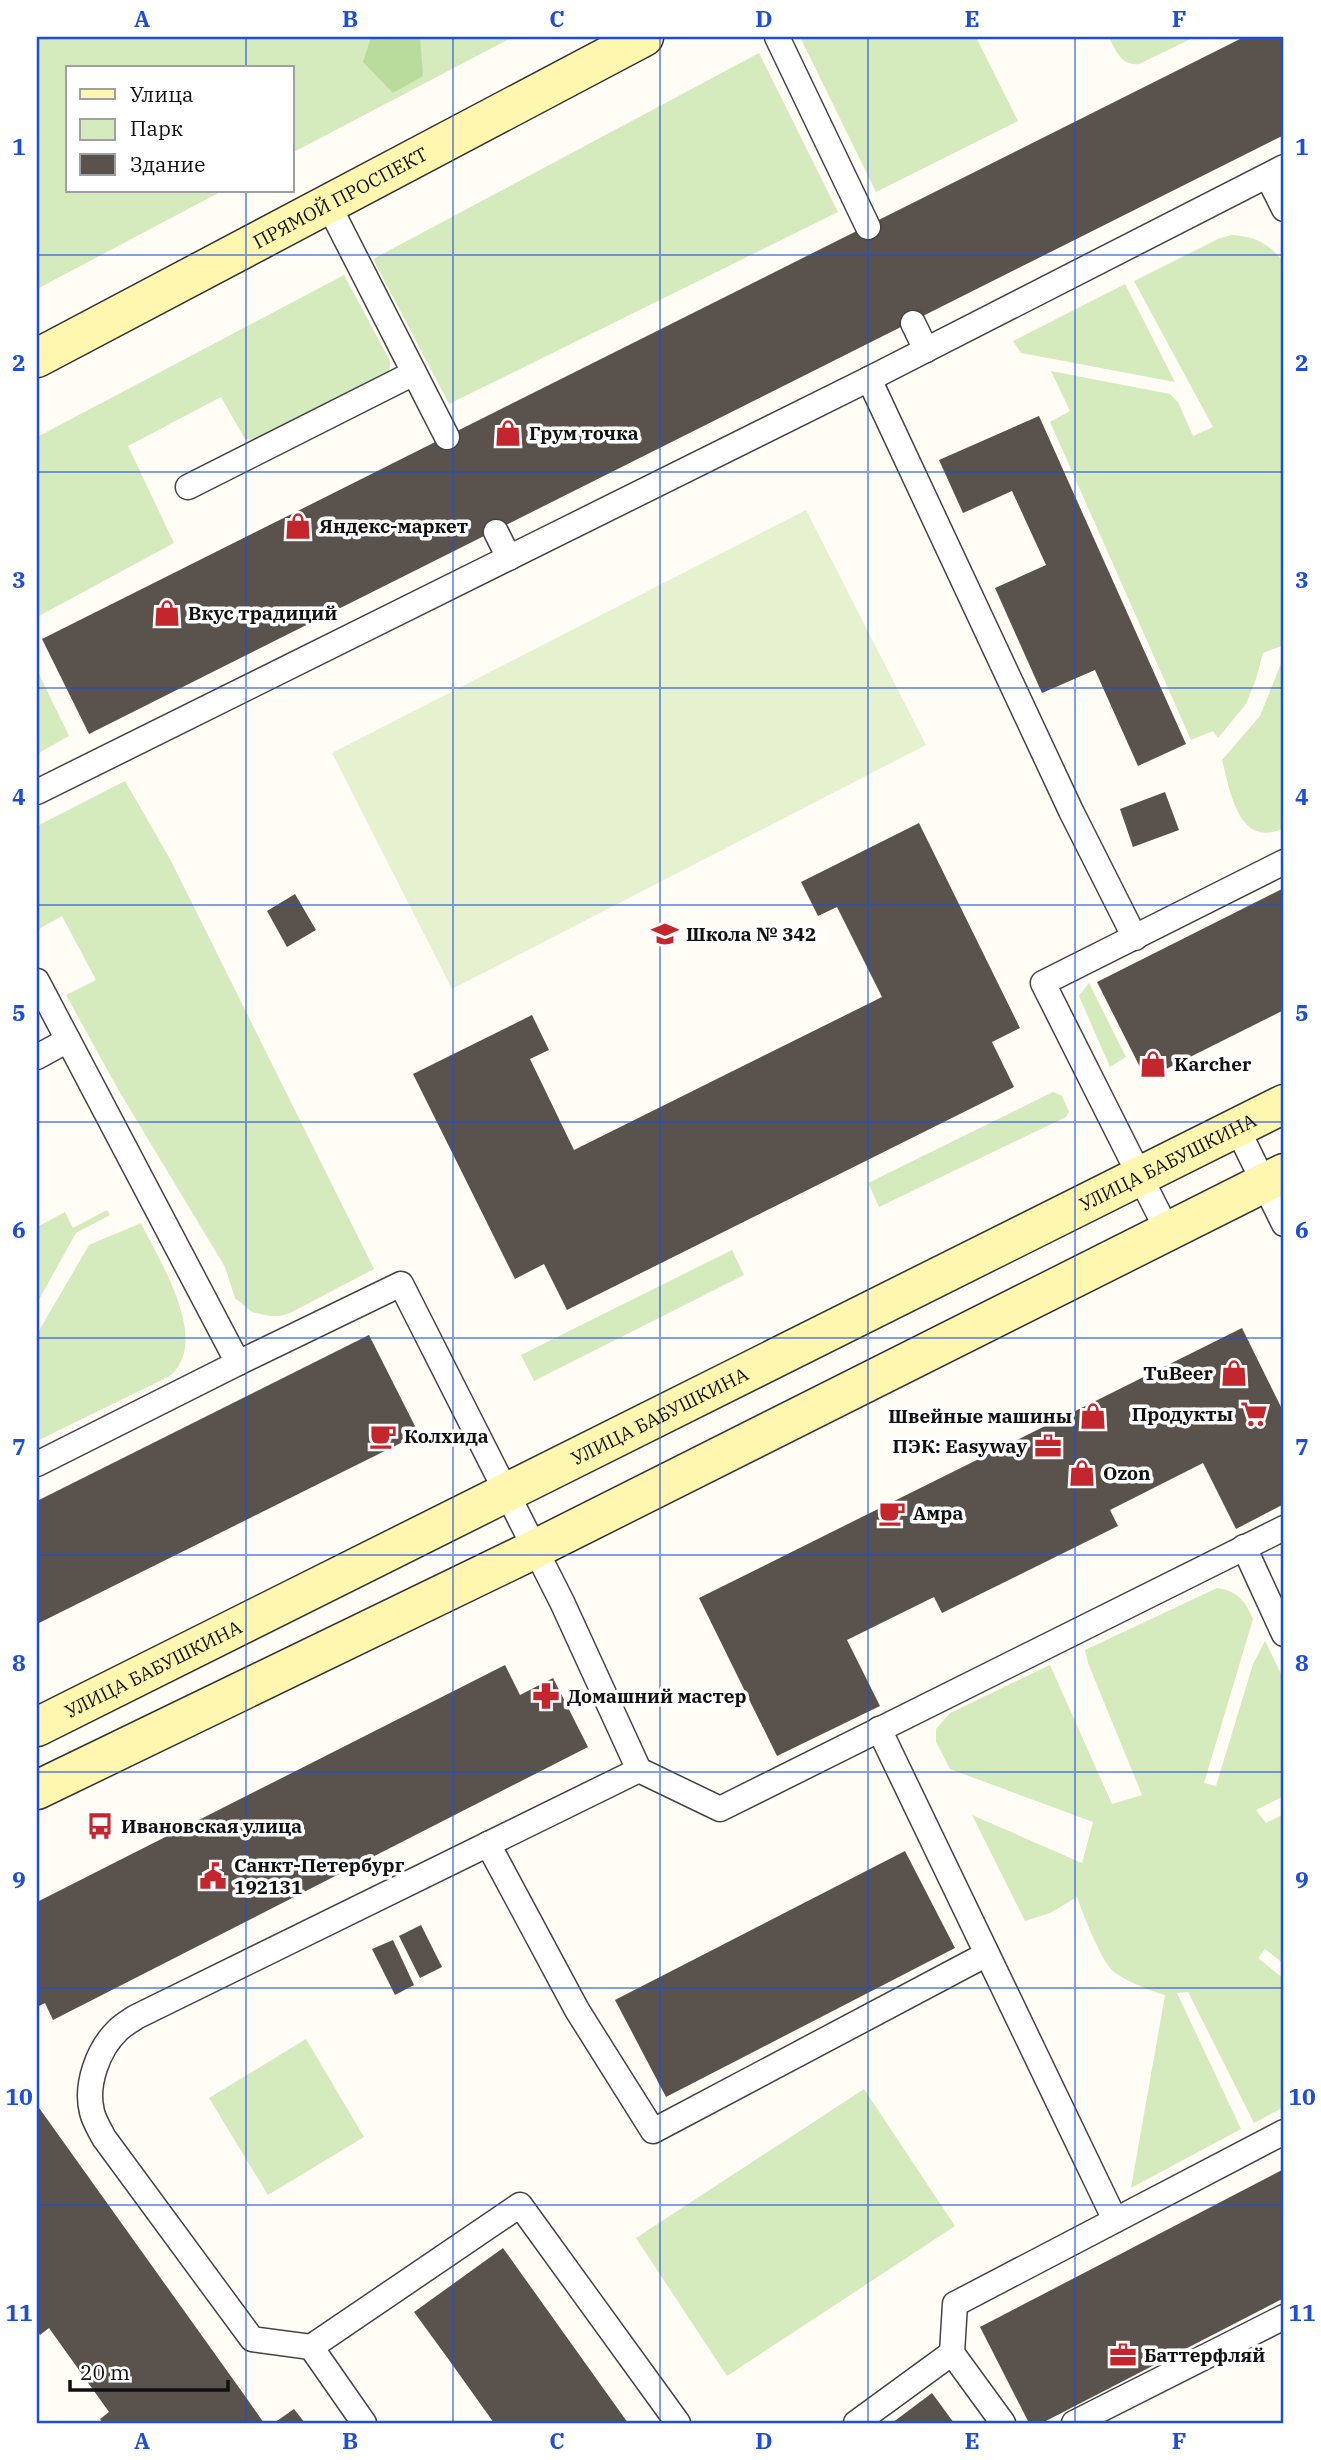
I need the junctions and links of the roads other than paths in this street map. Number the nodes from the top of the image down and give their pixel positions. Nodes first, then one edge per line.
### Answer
1 (644, 37) edge
2 (777, 37) edge
3 (1276, 172) edge
4 (328, 204) junction
5 (1284, 209) edge
6 (868, 227) dead end
7 (913, 323) dead end
8 (926, 350) junction
9 (37, 358) edge
10 (414, 373) junction
11 (869, 379) junction
12 (447, 437) dead end
13 (188, 486) dead end
14 (496, 531) dead end
15 (509, 558) junction
16 (37, 792) edge
17 (1284, 862) edge
18 (1135, 938) junction
19 (37, 981) edge
20 (68, 1040) junction
21 (37, 1057) edge
22 (1284, 1104) edge
23 (1237, 1128) junction
24 (1140, 1175) junction
25 (1274, 1178) edge
26 (1284, 1224) edge
27 (1167, 1230) junction
28 (239, 1363) junction
29 (37, 1464) edge
30 (507, 1493) junction
31 (1284, 1528) edge
32 (1244, 1547) junction
33 (535, 1549) junction
34 (1284, 1634) edge
35 (37, 1727) edge
36 (879, 1729) junction
37 (639, 1770) junction
38 (37, 1790) edge
39 (488, 1844) junction
40 (987, 1954) junction
41 (1284, 2133) edge
42 (1115, 2220) junction
43 (1284, 2317) edge
44 (311, 2347) junction
45 (952, 2353) junction
46 (364, 2423) edge
47 (678, 2423) edge
48 (856, 2423) edge
49 (1003, 2423) edge
50 (1074, 2423) edge

1 - 4 main road, ПРЯМОЙ ПРОСПЕКТ
2 - 6 lane
3 - 5 lane
3 - 8 lane
4 - 9 main road, ПРЯМОЙ ПРОСПЕКТ
4 - 10 lane
7 - 8 lane
8 - 11 lane
10 - 12 lane
10 - 13 lane
11 - 15 lane
11 - 18 lane
14 - 15 lane
15 - 16 lane
17 - 18 lane
18 - 24 lane
19 - 20 lane
20 - 21 lane
20 - 28 lane
22 - 23 main road, УЛИЦА БАБУШКИНА
23 - 24 main road, УЛИЦА БАБУШКИНА
23 - 25 lane
24 - 27 lane
24 - 30 main road, УЛИЦА БАБУШКИНА
25 - 26 lane
25 - 27 main road
27 - 33 main road
28 - 29 lane
28 - 30 lane
30 - 33 lane
30 - 35 main road, УЛИЦА БАБУШКИНА
31 - 32 lane
32 - 34 lane
32 - 36 lane
33 - 37 lane
33 - 38 main road
36 - 37 lane
36 - 40 lane
37 - 39 lane
39 - 40 lane
39 - 44 lane
40 - 42 lane
41 - 42 lane
42 - 45 lane
43 - 50 lane
44 - 46 lane
44 - 47 lane
45 - 48 lane
45 - 49 lane

